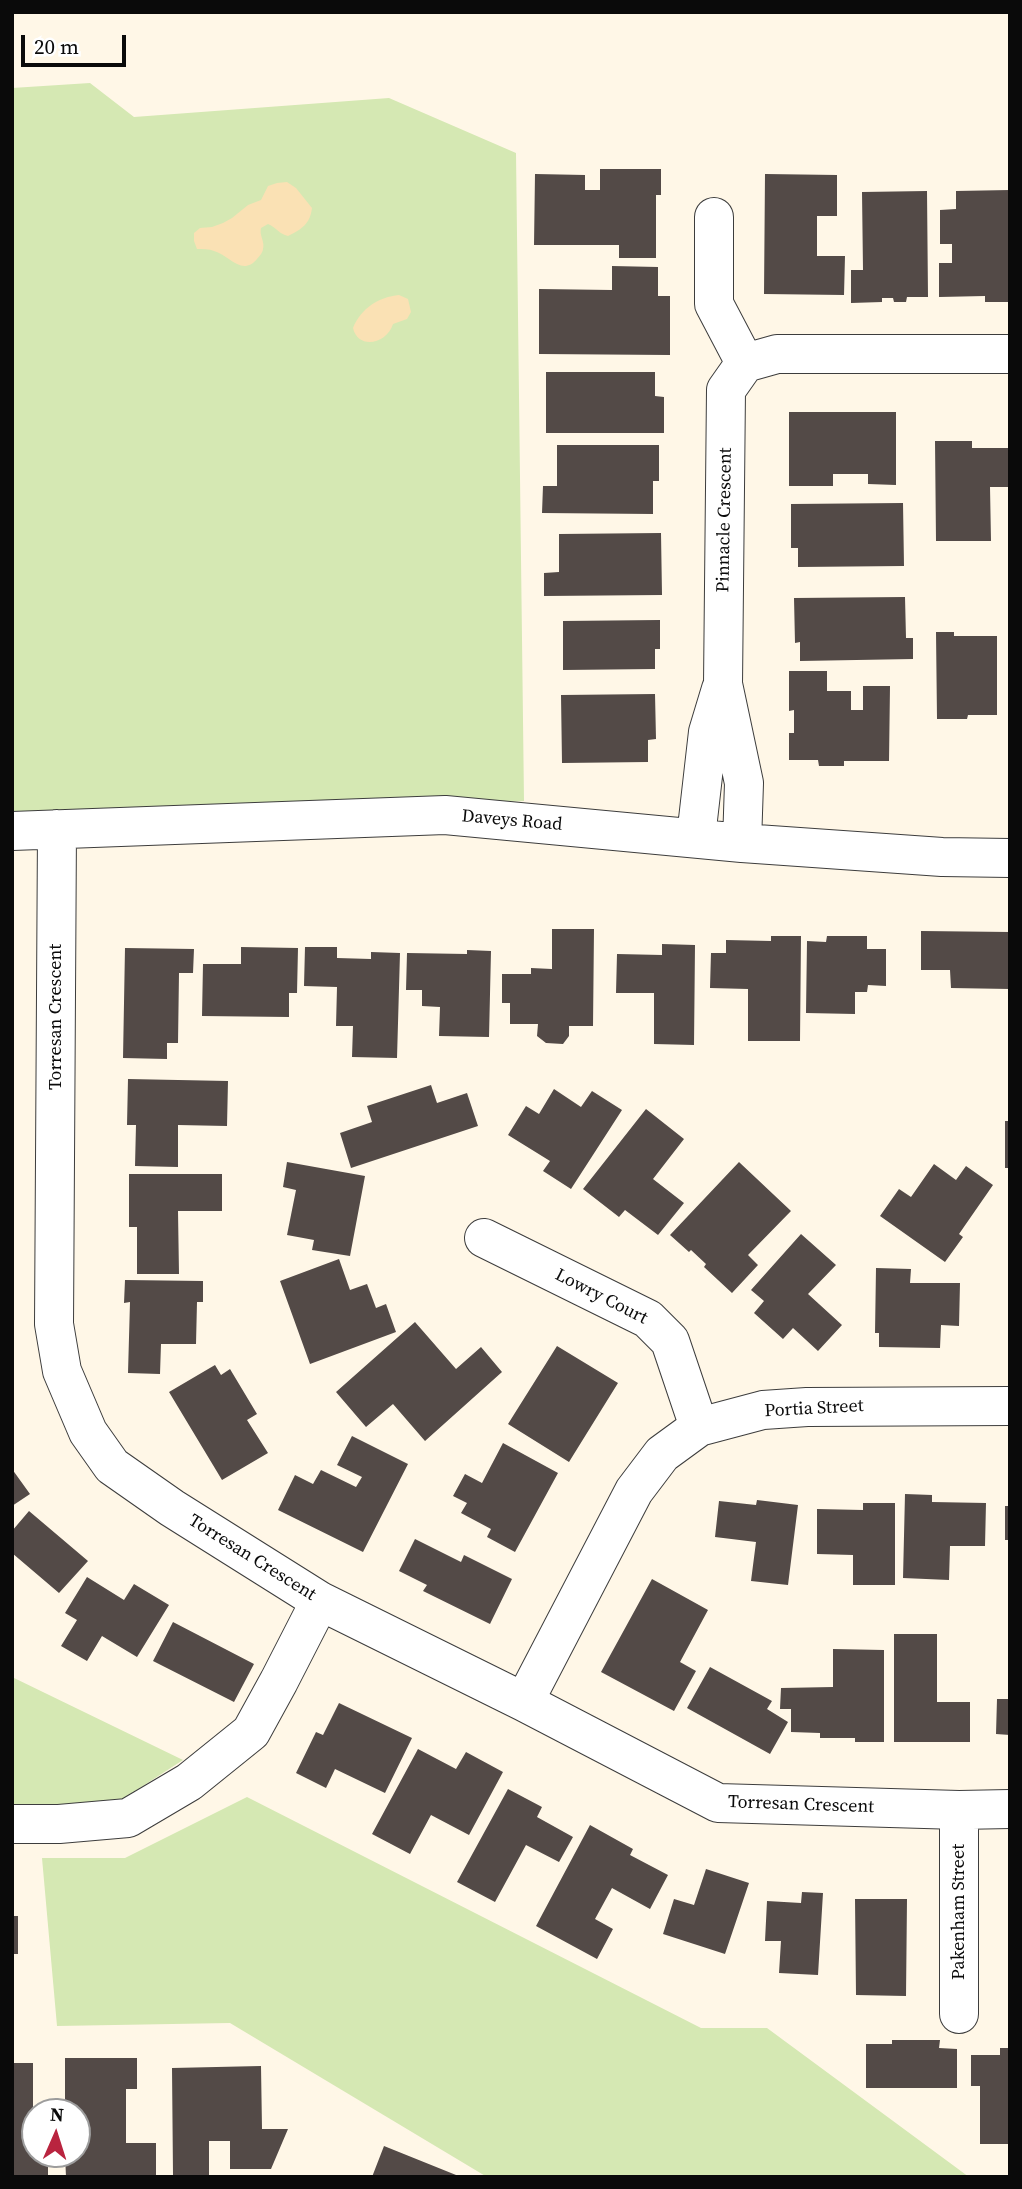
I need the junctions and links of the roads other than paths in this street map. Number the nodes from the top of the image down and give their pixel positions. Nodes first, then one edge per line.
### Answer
1 (714, 217) dead end
2 (1010, 354) edge
3 (745, 363) junction
4 (723, 684) junction
5 (57, 829) junction
6 (12, 831) edge
7 (696, 837) junction
8 (742, 843) junction
9 (1010, 858) edge
10 (484, 1238) dead end
11 (1010, 1406) edge
12 (699, 1427) junction
13 (320, 1601) junction
14 (524, 1702) junction
15 (1010, 1809) edge
16 (959, 1810) junction
17 (12, 1824) edge
18 (959, 2014) dead end

1 - 3 street
2 - 3 street
3 - 4 street, Pinnacle Crescent
4 - 7 street, Pinnacle Crescent
4 - 8 street, Pinnacle Crescent
5 - 6 street, Daveys Road
5 - 7 street, Daveys Road
5 - 13 street, Torresan Crescent
7 - 8 street, Daveys Road
8 - 9 street, Daveys Road
10 - 12 street, Lowry Court
11 - 12 street, Portia Street
12 - 14 street, Portia Street
13 - 14 street, Torresan Crescent
13 - 17 street
14 - 16 street, Torresan Crescent
15 - 16 street, Torresan Crescent
16 - 18 street, Pakenham Street

